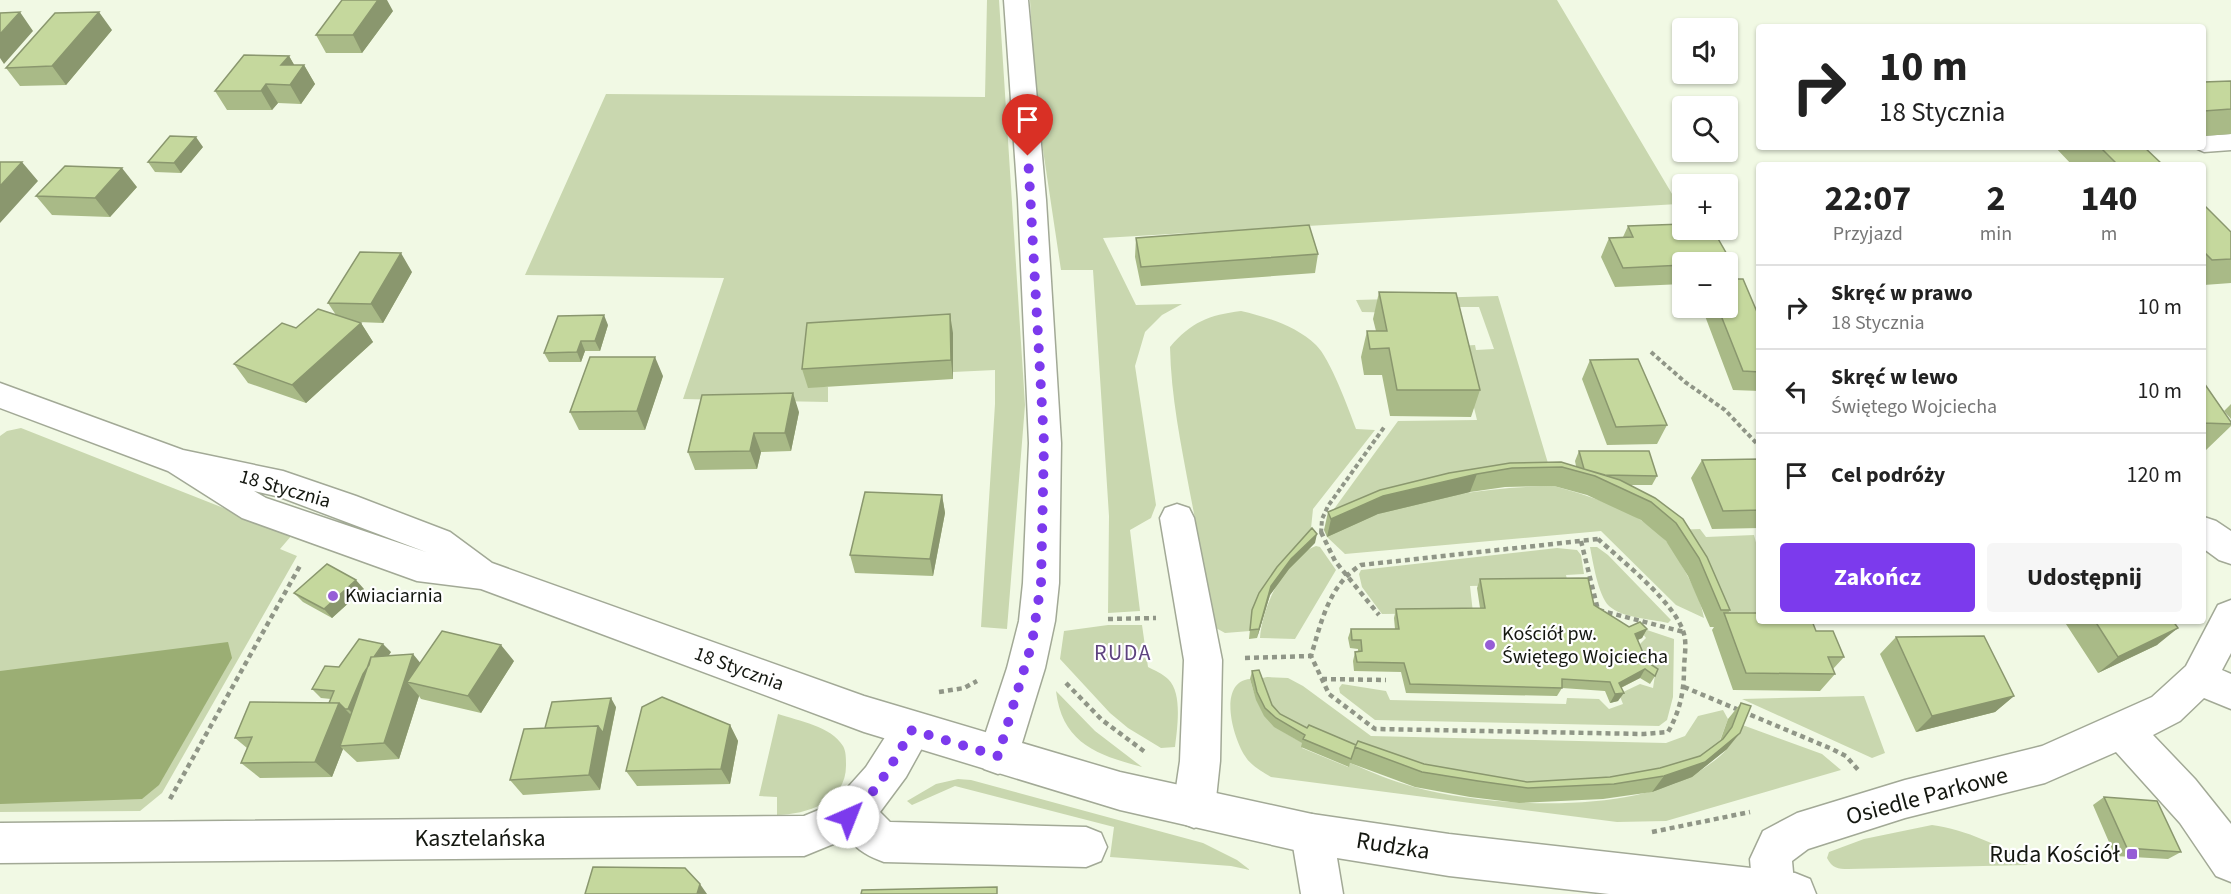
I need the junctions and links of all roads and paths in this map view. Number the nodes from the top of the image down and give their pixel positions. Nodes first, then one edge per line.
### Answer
1 (1016, 0) edge
2 (2231, 142) edge
3 (2206, 144) edge
4 (1651, 352) dead end
5 (0, 395) edge
6 (1385, 426) dead end
7 (1756, 443) edge
8 (1177, 518) dead end
9 (2206, 532) edge
10 (1581, 542) junction
11 (2231, 550) edge
12 (306, 556) dead end
13 (1347, 576) junction
14 (1379, 615) dead end
15 (2231, 616) edge
16 (1142, 618) dead end
17 (1108, 620) dead end
18 (1684, 632) junction
19 (1311, 656) junction
20 (1203, 660) junction
21 (984, 674) dead end
22 (1058, 674) dead end
23 (1322, 679) junction
24 (1386, 680) dead end
25 (2215, 685) edge
26 (1684, 687) junction
27 (930, 692) dead end
28 (912, 730) junction
29 (2122, 731) junction
30 (998, 756) junction
31 (1155, 756) dead end
32 (1865, 778) dead end
33 (1194, 808) junction
34 (165, 809) dead end
35 (854, 812) junction
36 (1752, 812) dead end
37 (1646, 833) dead end
38 (1312, 834) junction
39 (0, 843) edge
40 (1086, 847) dead end
41 (2231, 861) edge
42 (1785, 893) edge
43 (1322, 894) edge

1 - 30 street
2 - 3 street
4 - 7 path
5 - 28 street, 18 Stycznia
6 - 13 path
8 - 20 street
9 - 11 street
10 - 13 path
10 - 18 path
10 - 18 path
12 - 34 path
13 - 14 path
13 - 19 path
15 - 25 street, Osiedle Parkowe
16 - 17 path
18 - 26 path
19 - 20 path
19 - 23 path
20 - 33 street
21 - 27 path
22 - 31 path
23 - 24 path
23 - 26 path
25 - 29 street, Osiedle Parkowe
26 - 32 path
28 - 30 street, 18 Stycznia
28 - 35 street, Kasztelańska
29 - 41 street
29 - 42 street, Osiedle Parkowe
30 - 33 street, Rudzka
33 - 38 street, Rudzka
35 - 39 street, Kasztelańska
35 - 40 street
36 - 37 path
38 - 42 street, Rudzka
38 - 43 street

